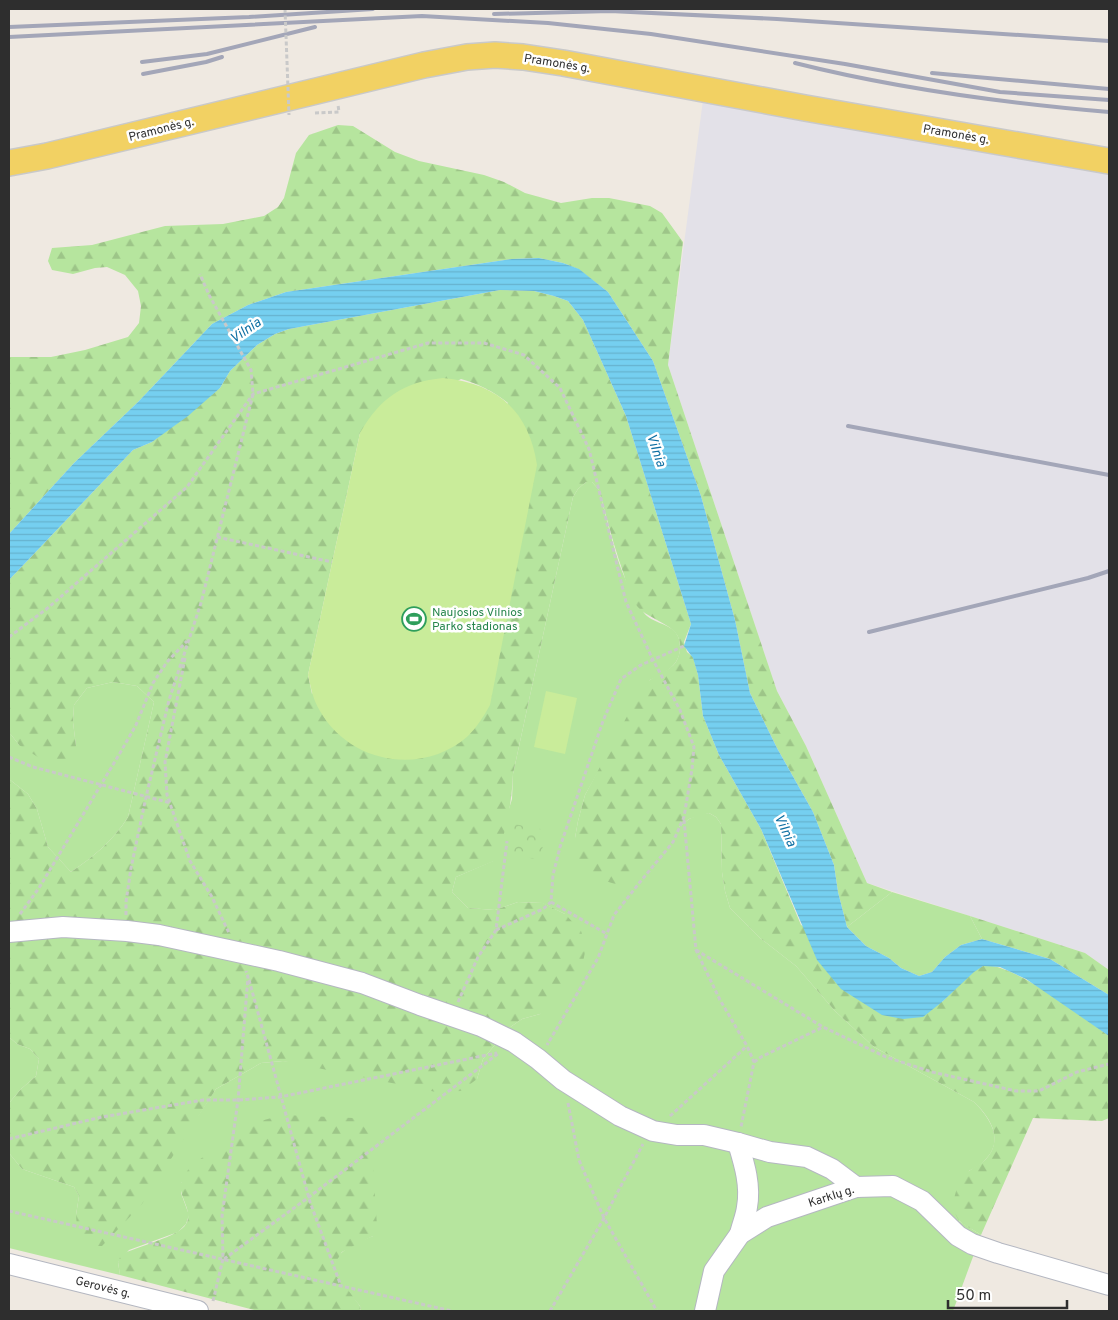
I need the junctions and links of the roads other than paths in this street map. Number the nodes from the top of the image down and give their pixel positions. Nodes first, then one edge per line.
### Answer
1 (1109, 161) edge
2 (9, 163) edge
3 (9, 932) edge
4 (738, 1143) junction
5 (856, 1187) junction
6 (740, 1234) junction
7 (9, 1264) edge
8 (1109, 1285) edge
9 (206, 1306) edge
10 (705, 1311) edge

1 - 2 main road, Pramonės g.
3 - 4 street
4 - 5 street
4 - 6 street
5 - 6 street, Karklų g.
5 - 8 street, Karklų g.
6 - 10 street, Karklų g.
7 - 9 street, Gerovės g.

